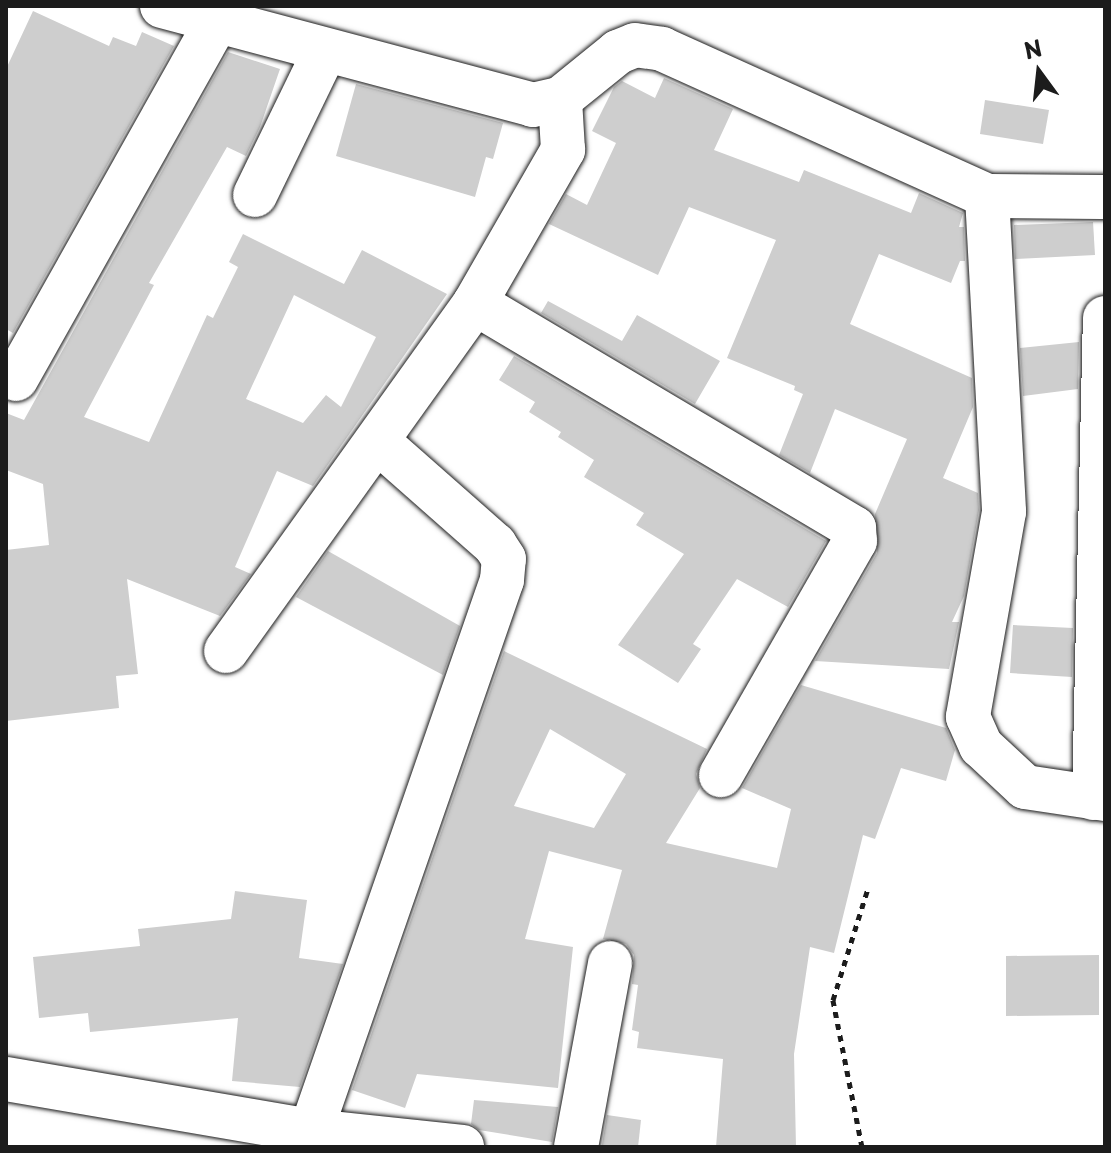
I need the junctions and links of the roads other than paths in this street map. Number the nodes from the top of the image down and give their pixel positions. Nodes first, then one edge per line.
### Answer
1 (162, 6) edge
2 (217, 21) junction
3 (325, 51) junction
4 (560, 99) junction
5 (255, 195) dead end
6 (987, 196) junction
7 (1105, 197) edge
8 (475, 303) junction
9 (1105, 318) edge
10 (16, 379) dead end
11 (378, 442) junction
12 (226, 651) dead end
13 (721, 775) dead end
14 (1100, 798) edge
15 (610, 963) dead end
16 (6, 1079) edge
17 (311, 1131) junction
18 (462, 1147) edge
19 (576, 1147) edge

1 - 2 street
2 - 3 street
2 - 10 street
3 - 4 street
3 - 5 street
4 - 6 street
4 - 8 street
6 - 7 street
6 - 14 street
8 - 11 street
8 - 13 street
9 - 14 street
11 - 12 street
11 - 17 street
15 - 19 street
16 - 17 street
17 - 18 street

